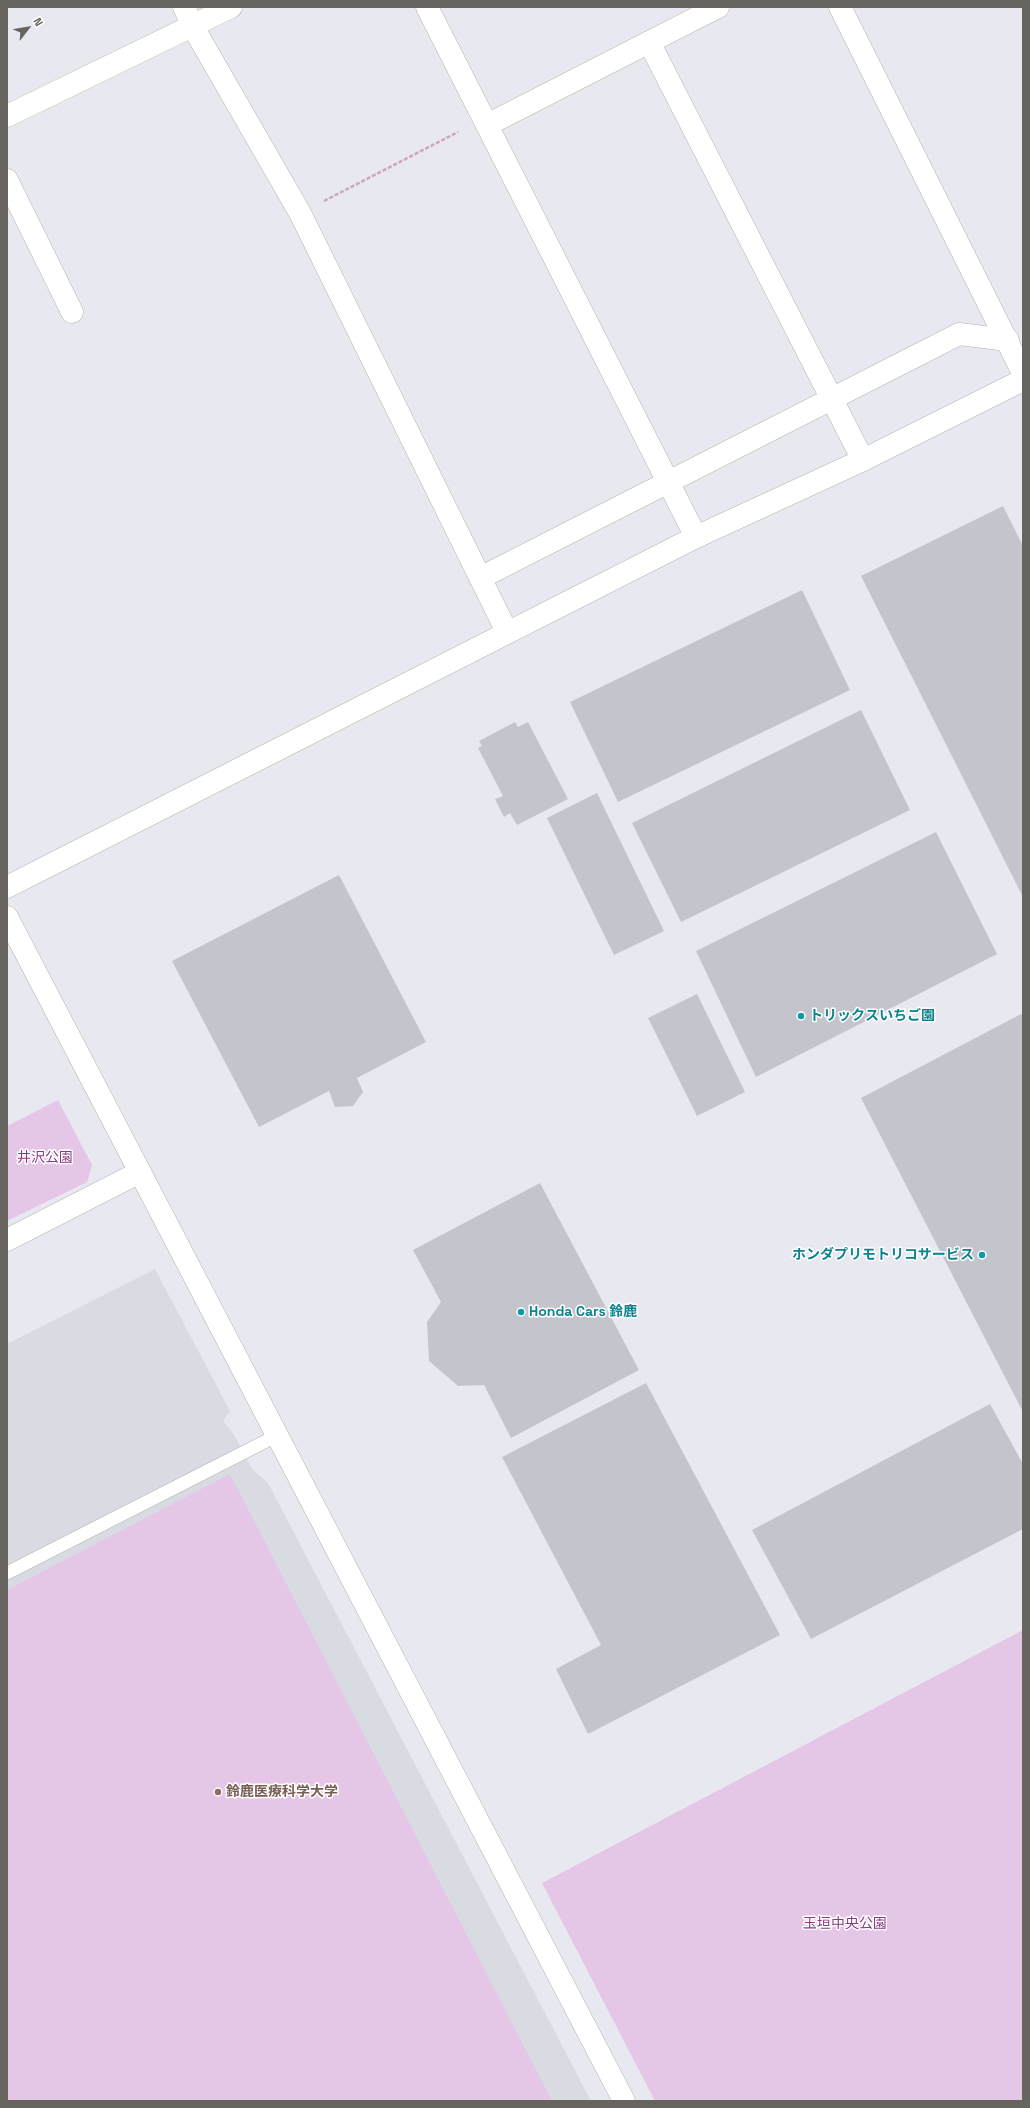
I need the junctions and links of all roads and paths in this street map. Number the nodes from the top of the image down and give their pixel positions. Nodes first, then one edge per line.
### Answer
1 (184, 7) edge
2 (231, 7) edge
3 (426, 7) edge
4 (718, 7) edge
5 (840, 7) edge
6 (193, 27) junction
7 (650, 42) junction
8 (7, 116) edge
9 (485, 122) junction
10 (7, 180) edge
11 (300, 213) junction
12 (72, 312) dead end
13 (1008, 340) junction
14 (1023, 373) edge
15 (1023, 380) edge
16 (832, 399) junction
17 (863, 460) junction
18 (667, 481) junction
19 (696, 537) junction
20 (480, 578) junction
21 (507, 632) junction
22 (7, 887) edge
23 (7, 917) edge
24 (140, 1172) junction
25 (7, 1240) edge
26 (278, 1435) junction
27 (7, 1573) edge
28 (624, 2101) edge

1 - 6 street
2 - 6 street
3 - 9 street
4 - 7 street
5 - 13 street
6 - 8 street
6 - 11 street
7 - 9 street
7 - 16 street
9 - 11 path
9 - 18 street
10 - 12 street
11 - 20 street
13 - 14 street
13 - 16 street
15 - 17 street
16 - 17 street
16 - 18 street
17 - 19 street
18 - 19 street
18 - 20 street
19 - 21 street
20 - 21 street
21 - 22 street
23 - 24 street
24 - 25 street
24 - 26 street
26 - 27 lane
26 - 28 street

